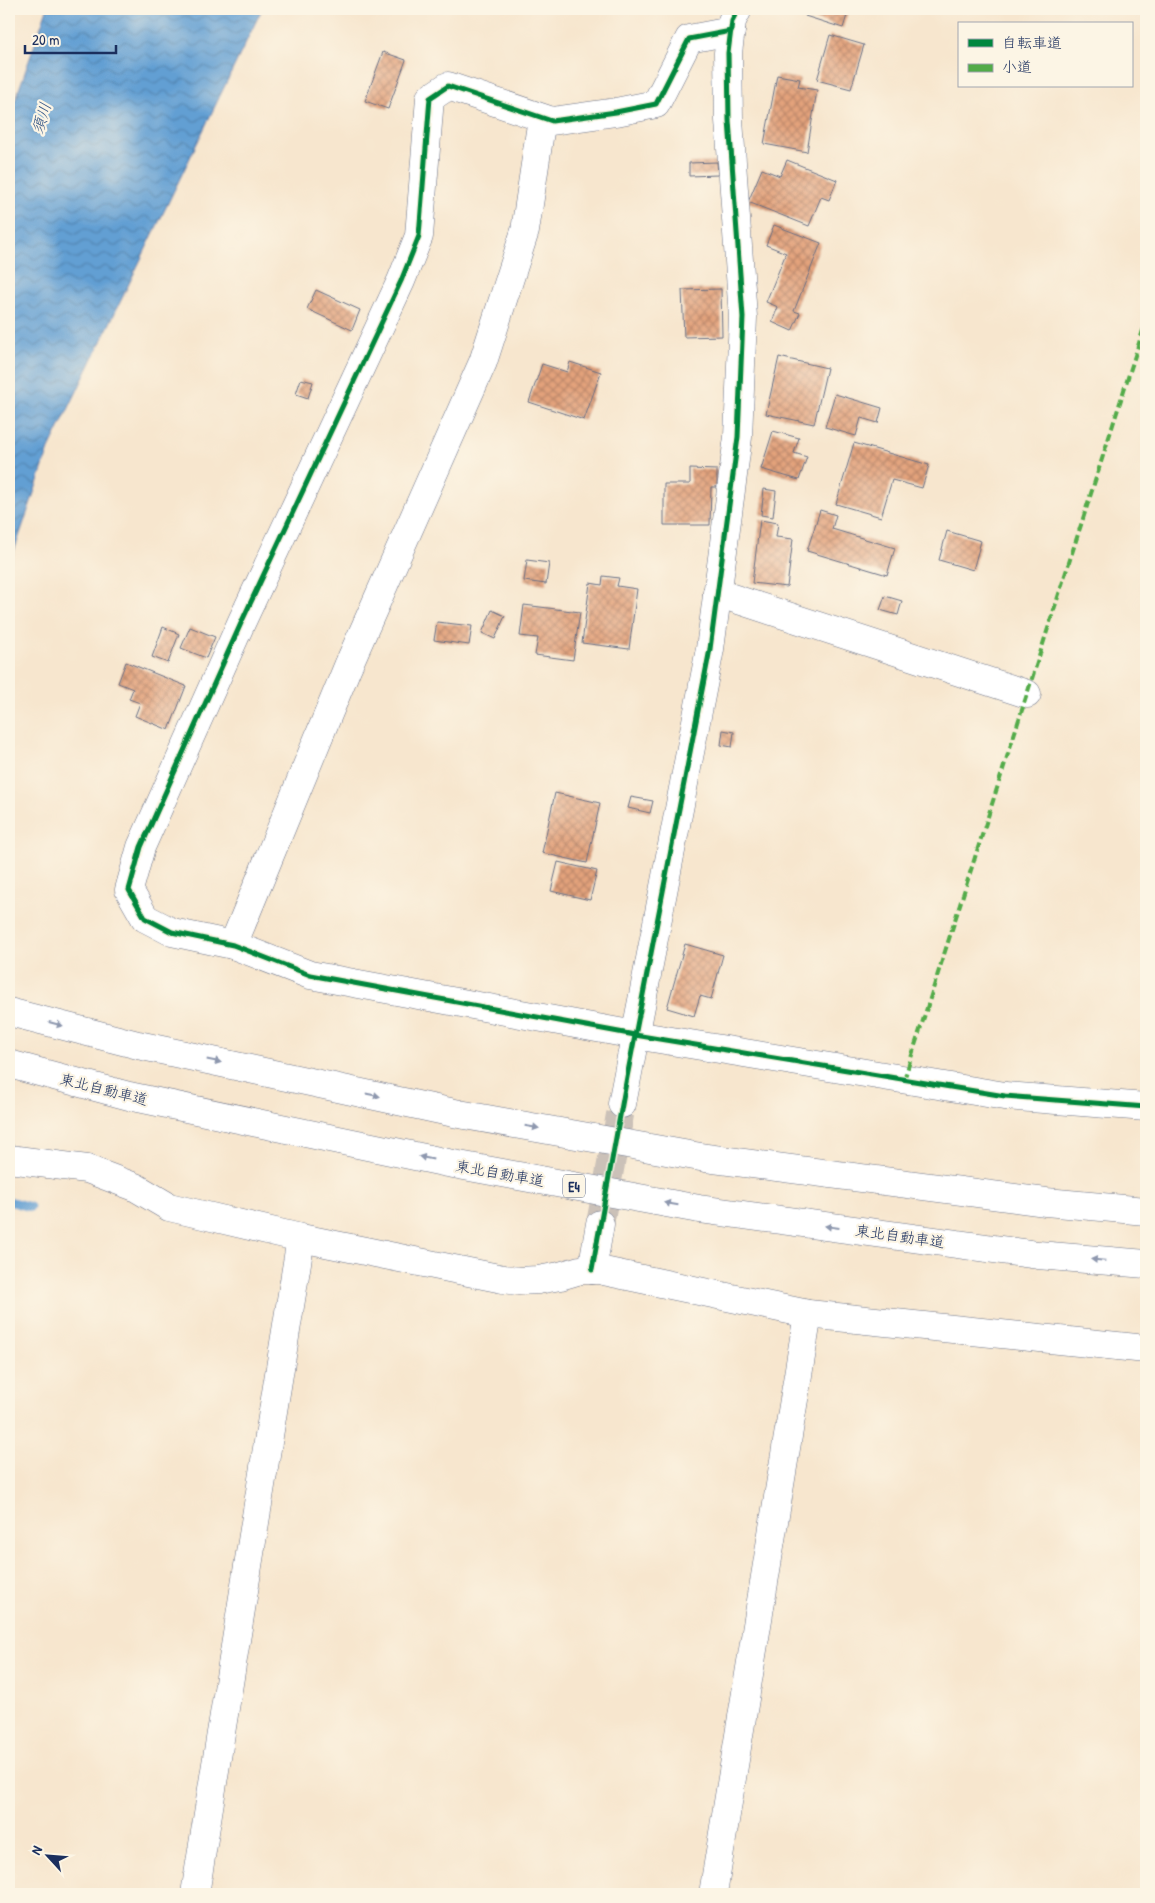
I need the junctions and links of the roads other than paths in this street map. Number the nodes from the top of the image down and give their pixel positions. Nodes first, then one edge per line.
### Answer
1 (734, 20) edge
2 (542, 118) junction
3 (717, 593) junction
4 (1027, 694) dead end
5 (233, 945) junction
6 (9, 1012) edge
7 (635, 1035) junction
8 (9, 1064) edge
9 (622, 1104) tunnel mouth
10 (1146, 1107) edge
11 (9, 1158) edge
12 (1146, 1211) edge
13 (600, 1224) tunnel mouth
14 (301, 1238) junction
15 (1146, 1264) edge
16 (592, 1270) junction
17 (808, 1314) junction
18 (1146, 1348) edge
19 (194, 1894) edge
20 (713, 1894) edge

1 - 2 main road
1 - 3 main road
2 - 5 main road
2 - 5 main road
3 - 4 main road
3 - 7 main road
5 - 7 main road
6 -> 12 main road
7 - 9 main road
7 - 10 main road
15 -> 8 main road, 東北自動車道 / E4
11 - 14 main road
13 - 16 main road
14 - 16 main road
14 - 19 main road
16 - 17 main road
17 - 18 main road
17 - 20 main road

